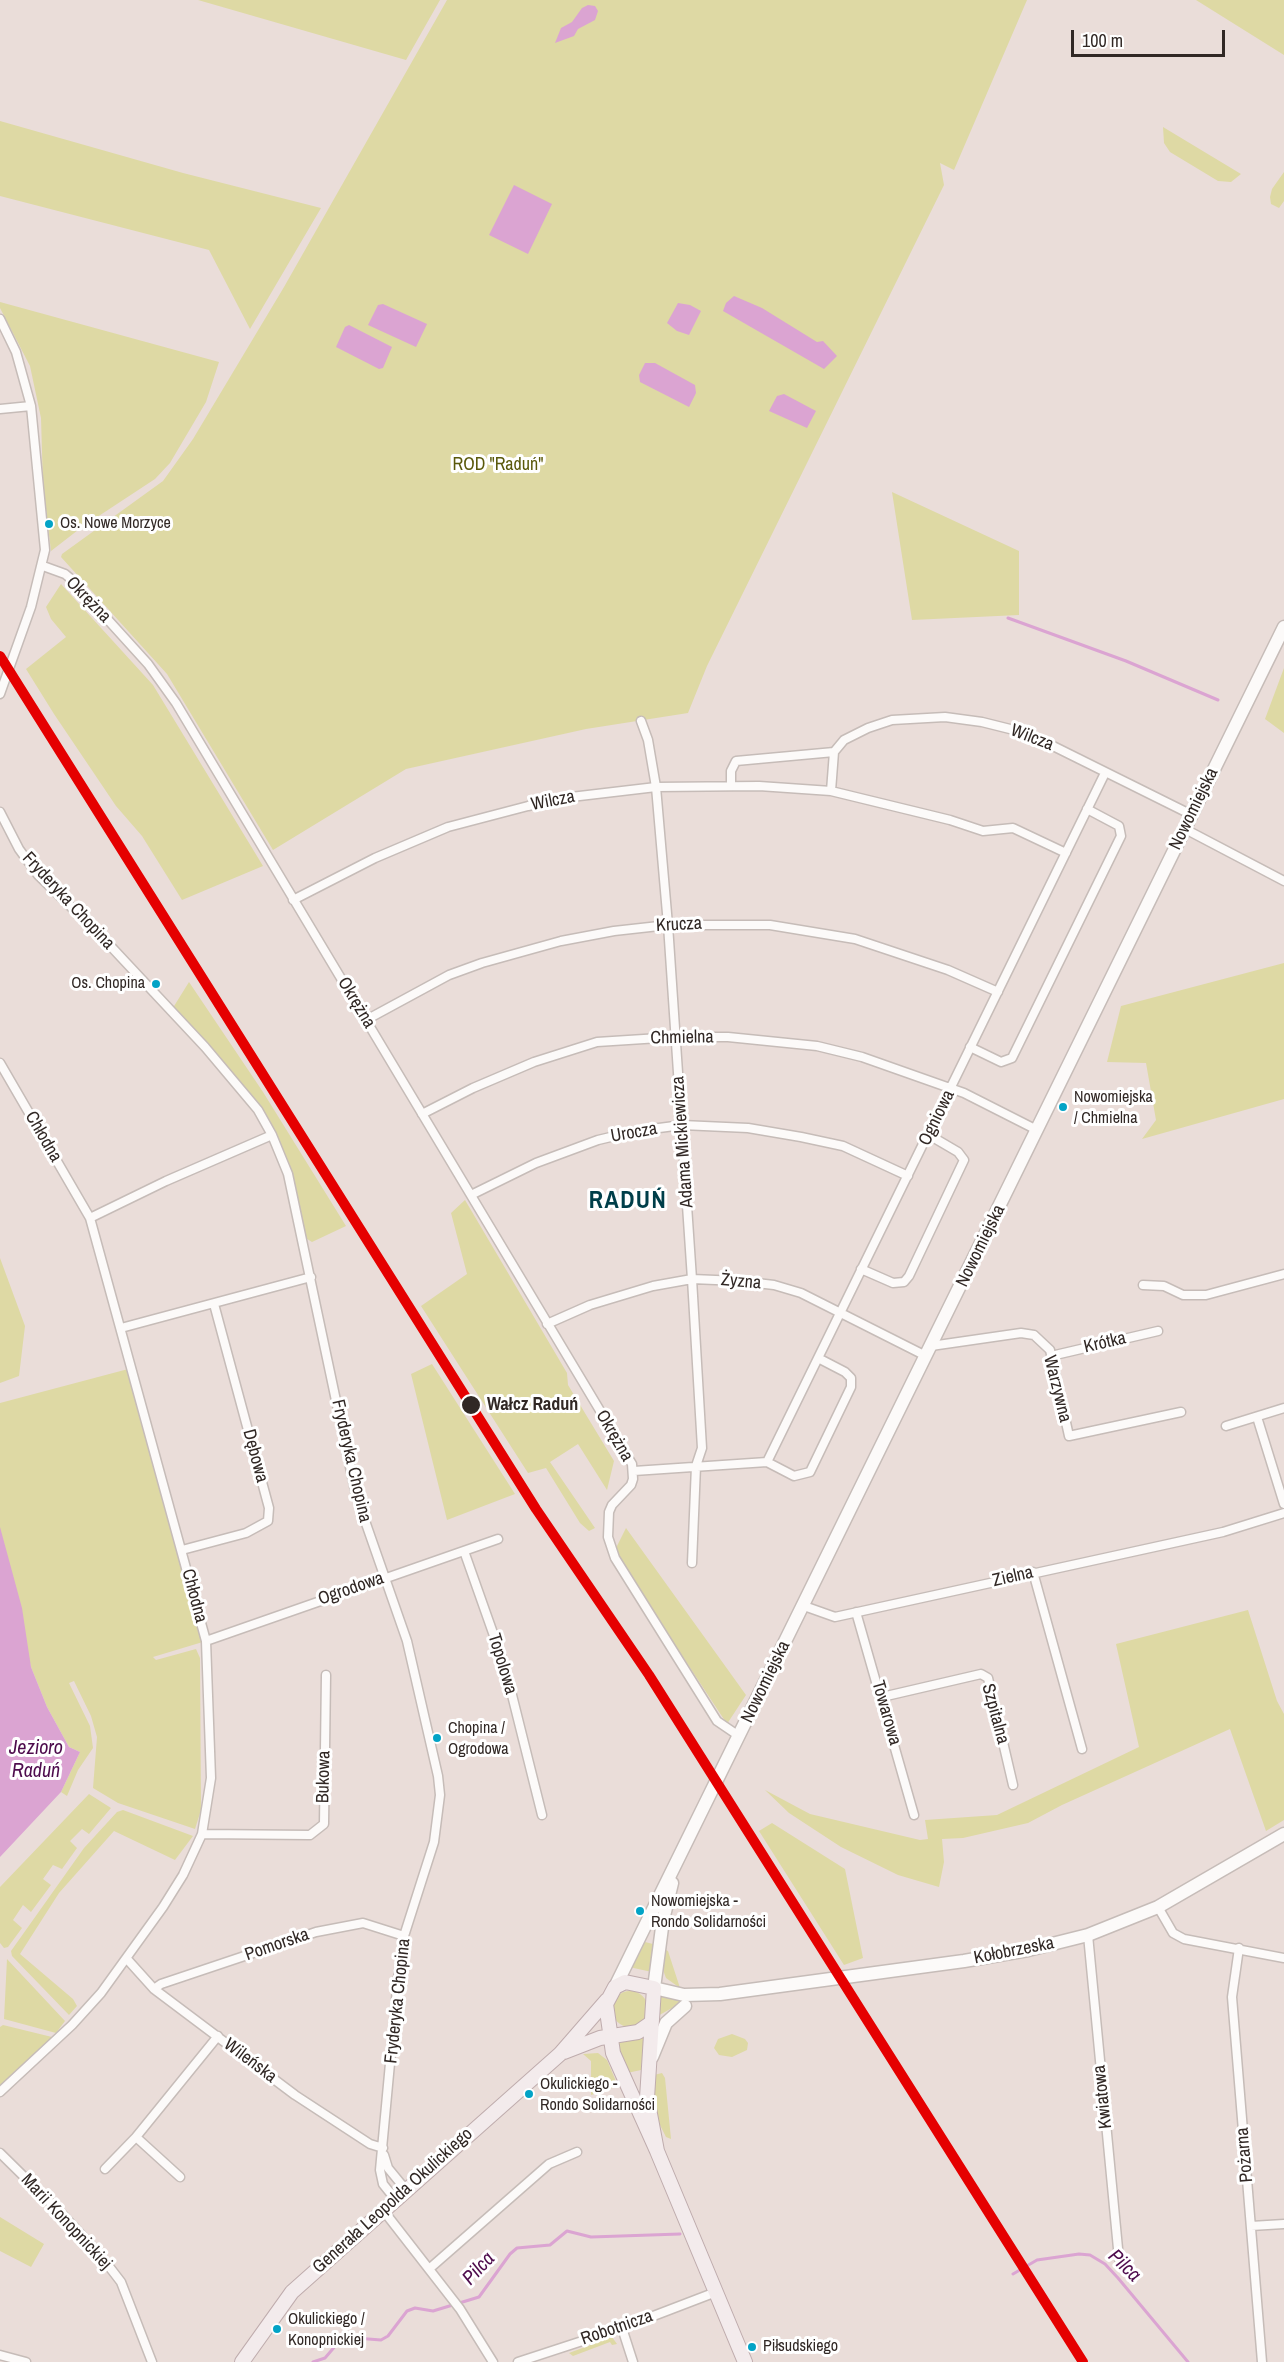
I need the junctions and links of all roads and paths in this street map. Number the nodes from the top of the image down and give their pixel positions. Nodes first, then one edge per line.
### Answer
1 (0, 319) edge
2 (31, 406) junction
3 (0, 409) edge
4 (42, 566) junction
5 (1284, 627) edge
6 (0, 694) edge
7 (641, 721) dead end
8 (834, 752) junction
9 (1106, 773) junction
10 (731, 786) junction
11 (656, 788) junction
12 (831, 791) junction
13 (1087, 809) junction
14 (0, 812) edge
15 (1192, 815) junction
16 (1185, 829) junction
17 (1066, 853) junction
18 (1284, 881) edge
19 (293, 900) junction
20 (668, 925) junction
21 (998, 992) junction
22 (366, 1020) junction
23 (675, 1037) junction
24 (970, 1047) junction
25 (0, 1063) edge
26 (951, 1089) junction
27 (422, 1114) junction
28 (682, 1125) junction
29 (1037, 1130) junction
30 (272, 1135) junction
31 (929, 1135) junction
32 (908, 1176) junction
33 (471, 1195) junction
34 (90, 1218) junction
35 (861, 1269) junction
36 (1284, 1274) edge
37 (311, 1277) junction
38 (692, 1279) junction
39 (1143, 1284) dead end
40 (214, 1304) junction
41 (841, 1312) junction
42 (547, 1324) junction
43 (121, 1328) junction
44 (1158, 1331) dead end
45 (929, 1351) junction
46 (1051, 1356) junction
47 (818, 1358) junction
48 (1284, 1407) edge
49 (1181, 1412) dead end
50 (1257, 1417) junction
51 (1226, 1426) dead end
52 (767, 1462) junction
53 (696, 1466) junction
54 (634, 1471) junction
55 (1284, 1504) edge
56 (1284, 1513) edge
57 (498, 1539) dead end
58 (182, 1550) junction
59 (464, 1551) junction
60 (692, 1563) dead end
61 (1033, 1572) junction
62 (384, 1577) junction
63 (804, 1606) junction
64 (856, 1612) junction
65 (206, 1641) junction
66 (326, 1675) dead end
67 (882, 1697) junction
68 (739, 1736) junction
69 (1082, 1749) dead end
70 (1014, 1785) dead end
71 (542, 1815) dead end
72 (914, 1815) dead end
73 (202, 1834) junction
74 (1284, 1834) edge
75 (677, 1864) junction
76 (1158, 1907) junction
77 (1088, 1935) junction
78 (404, 1936) junction
79 (1239, 1948) junction
80 (1284, 1958) edge
81 (127, 1959) junction
82 (654, 1988) junction
83 (154, 1989) junction
84 (612, 1992) junction
85 (720, 1994) junction
86 (685, 2007) junction
87 (651, 2023) junction
88 (218, 2036) junction
89 (609, 2036) junction
90 (560, 2054) junction
91 (647, 2072) junction
92 (0, 2092) edge
93 (136, 2137) junction
94 (383, 2150) junction
95 (657, 2151) junction
96 (577, 2152) dead end
97 (0, 2153) edge
98 (105, 2169) dead end
99 (180, 2177) dead end
100 (406, 2190) junction
101 (395, 2199) junction
102 (383, 2210) junction
103 (1284, 2224) edge
104 (1251, 2226) junction
105 (1119, 2259) dead end
106 (429, 2270) junction
107 (716, 2292) junction
108 (622, 2328) junction
109 (0, 2355) edge
110 (26, 2362) edge
111 (152, 2362) edge
112 (242, 2362) edge
113 (493, 2362) edge
114 (518, 2362) edge
115 (633, 2362) edge
116 (745, 2362) edge
117 (1262, 2362) edge

1 - 2 street
2 - 3 street
2 - 4 street
4 - 6 street
4 - 19 street, Okrężna
5 - 15 street, Nowomiejska
7 - 11 street, Adama Mickiewicza
8 - 9 street, Wilcza
8 - 10 street
8 - 12 street
9 - 13 street, Ogniowa
9 - 15 street, Wilcza
10 - 11 street, Wilcza
10 - 12 street, Wilcza
11 - 19 street, Wilcza
11 - 20 street, Adama Mickiewicza
12 - 17 street, Wilcza
13 - 17 street, Ogniowa
13 - 24 street
14 - 30 street, Fryderyka Chopina
15 - 16 street, Nowomiejska
16 - 18 street
16 - 29 street, Nowomiejska
17 - 21 street, Ogniowa
19 - 22 street, Okrężna
20 - 21 street, Krucza
20 - 22 street, Krucza
20 - 23 street, Adama Mickiewicza
21 - 24 street, Ogniowa
22 - 27 street, Okrężna
23 - 26 street, Chmielna
23 - 27 street, Chmielna
23 - 28 street, Adama Mickiewicza
24 - 26 street, Ogniowa
25 - 34 street, Chłodna
26 - 29 street, Chmielna
26 - 31 street, Ogniowa
27 - 33 street, Okrężna
28 - 32 street, Urocza
28 - 33 street, Urocza
28 - 38 street, Adama Mickiewicza
29 - 45 street, Nowomiejska
30 - 34 street
30 - 37 street, Fryderyka Chopina
31 - 32 street, Ogniowa
31 - 35 street
32 - 35 street, Ogniowa
33 - 42 street, Okrężna
34 - 43 street, Chłodna
35 - 41 street, Ogniowa
36 - 39 street
37 - 40 street
37 - 62 street, Fryderyka Chopina
38 - 41 street, Żyzna
38 - 42 street, Żyzna
38 - 53 street, Adama Mickiewicza
40 - 43 street
40 - 58 street, Dębowa
41 - 45 street, Żyzna
41 - 47 street, Ogniowa
42 - 54 street, Okrężna
43 - 58 street, Chłodna
44 - 46 street, Krótka
45 - 46 street, Warzywna
45 - 63 street, Nowomiejska
46 - 49 street, Warzywna
47 - 52 street, Ogniowa
47 - 52 street
48 - 50 street
50 - 51 street
50 - 55 street
52 - 53 street, Okrężna
53 - 54 street, Okrężna
53 - 60 street, Adama Mickiewicza
54 - 68 street, Okrężna
56 - 61 street, Zielna
57 - 59 street, Ogrodowa
58 - 65 street, Chłodna
59 - 62 street, Ogrodowa
59 - 71 street, Topolowa
61 - 64 street, Zielna
61 - 69 street
62 - 65 street, Ogrodowa
62 - 78 street, Fryderyka Chopina
63 - 64 street, Zielna
63 - 68 street, Nowomiejska
64 - 67 street, Towarowa
65 - 73 street, Chłodna
66 - 73 street, Bukowa
67 - 70 street, Szpitalna
67 - 72 street, Towarowa
68 - 75 street, Nowomiejska
73 - 81 street, Chłodna
74 - 76 street, Kołobrzeska
75 - 82 street, Nowomiejska
75 - 84 street, Nowomiejska
76 - 77 street, Kołobrzeska
76 - 79 street
77 - 85 street, Kołobrzeska
77 - 105 street, Kwiatowa
78 - 83 street, Pomorska
78 - 94 street, Fryderyka Chopina
79 - 80 street
79 - 104 street, Pożarna
81 - 83 street, Wileńska
81 - 92 street, Chłodna
82 - 84 main road
82 - 85 street, Kołobrzeska
82 - 87 main road
83 - 88 street, Wileńska
84 - 89 main road
84 - 90 main road, Generała Leopolda Okulickiego
85 - 86 street, Kołobrzeska
86 - 87 street, Kołobrzeska
86 - 91 street
87 - 89 main road
87 - 91 main road
88 - 93 street
88 - 94 street, Wileńska
89 - 90 main road, Generała Leopolda Okulickiego
89 - 95 main road
90 - 100 main road, Generała Leopolda Okulickiego
91 - 95 main road
93 - 98 street
93 - 99 street
94 - 100 street
94 - 101 street, Fryderyka Chopina
95 - 107 main road
96 - 106 street
97 - 111 street, Marii Konopnickiej
100 - 101 main road, Generała Leopolda Okulickiego
101 - 102 main road, Generała Leopolda Okulickiego
102 - 106 street
102 - 112 main road, Generała Leopolda Okulickiego
103 - 104 street
104 - 117 street, Pożarna
106 - 113 street
107 - 108 street, Robotnicza
107 - 116 main road
108 - 114 street, Robotnicza
108 - 115 street
109 - 110 street

